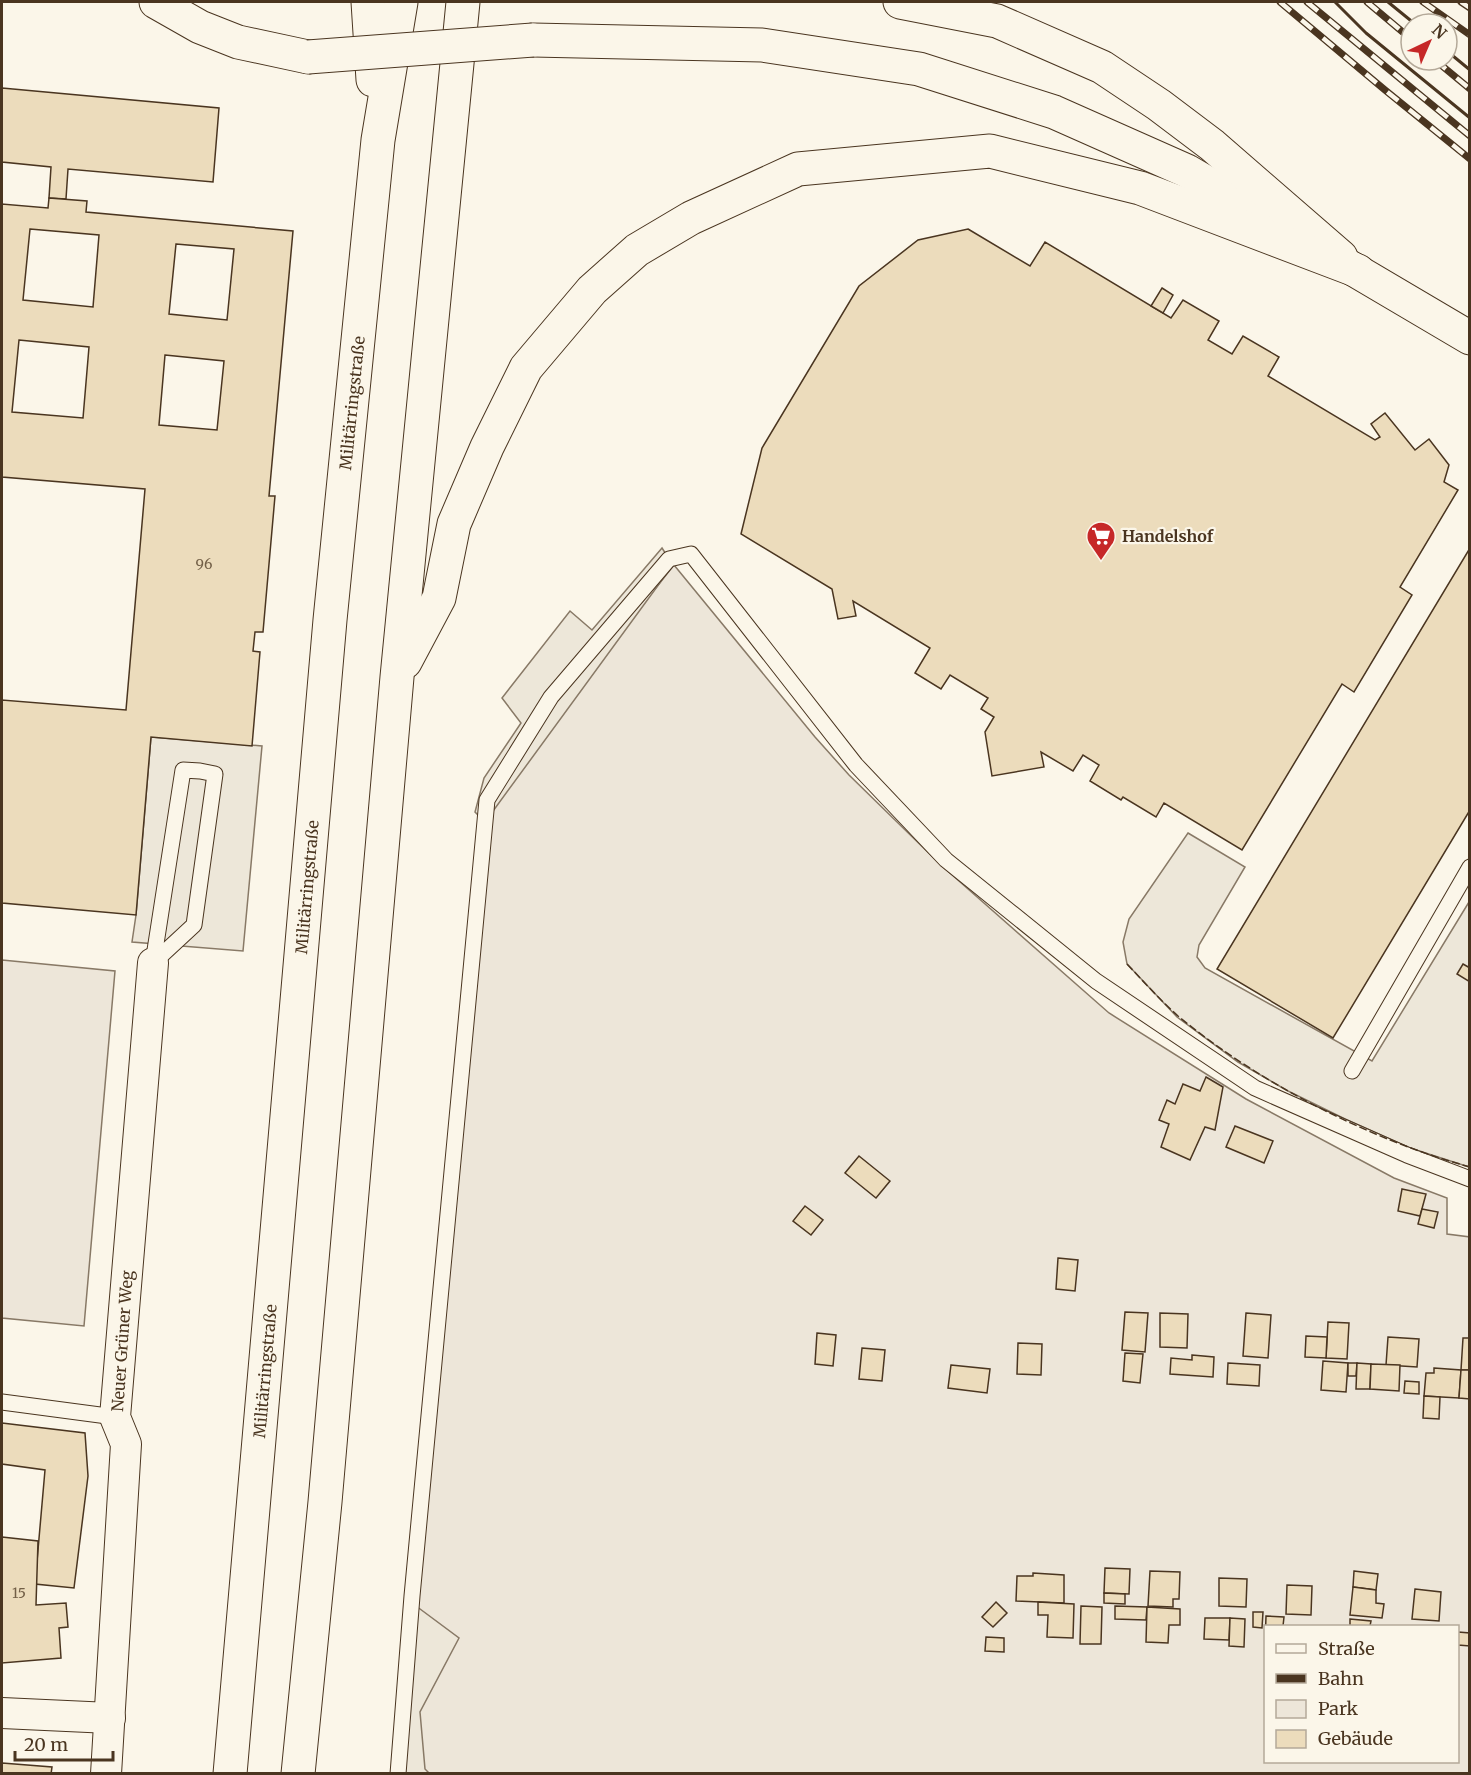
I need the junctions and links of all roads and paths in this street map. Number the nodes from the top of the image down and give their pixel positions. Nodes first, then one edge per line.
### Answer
1 (156, 2) edge
2 (368, 2) edge
3 (401, 2) edge
4 (463, 2) edge
5 (900, 2) edge
6 (378, 140) junction
7 (1358, 272) junction
8 (1470, 338) edge
9 (397, 677) junction
10 (1470, 867) edge
11 (153, 963) junction
12 (1352, 1071) dead end
13 (1470, 1179) edge
14 (2, 1402) edge
15 (115, 1416) junction
16 (2, 1713) edge
17 (110, 1718) junction
18 (106, 1773) edge
19 (230, 1773) edge
20 (298, 1773) edge
21 (398, 1773) edge

1 - 7 main road, bridge
2 - 6 main road
3 - 6 main road, Militärringstraße
4 - 9 main road
5 - 7 main road
6 - 19 main road, Militärringstraße
7 - 8 main road
7 - 9 main road
9 - 20 main road
10 - 12 lane
11 - 11 lane
11 - 15 street, Neuer Grüner Weg
13 - 21 lane
14 - 15 lane
15 - 17 street, Neuer Grüner Weg
16 - 17 street
17 - 18 street, Neuer Grüner Weg

